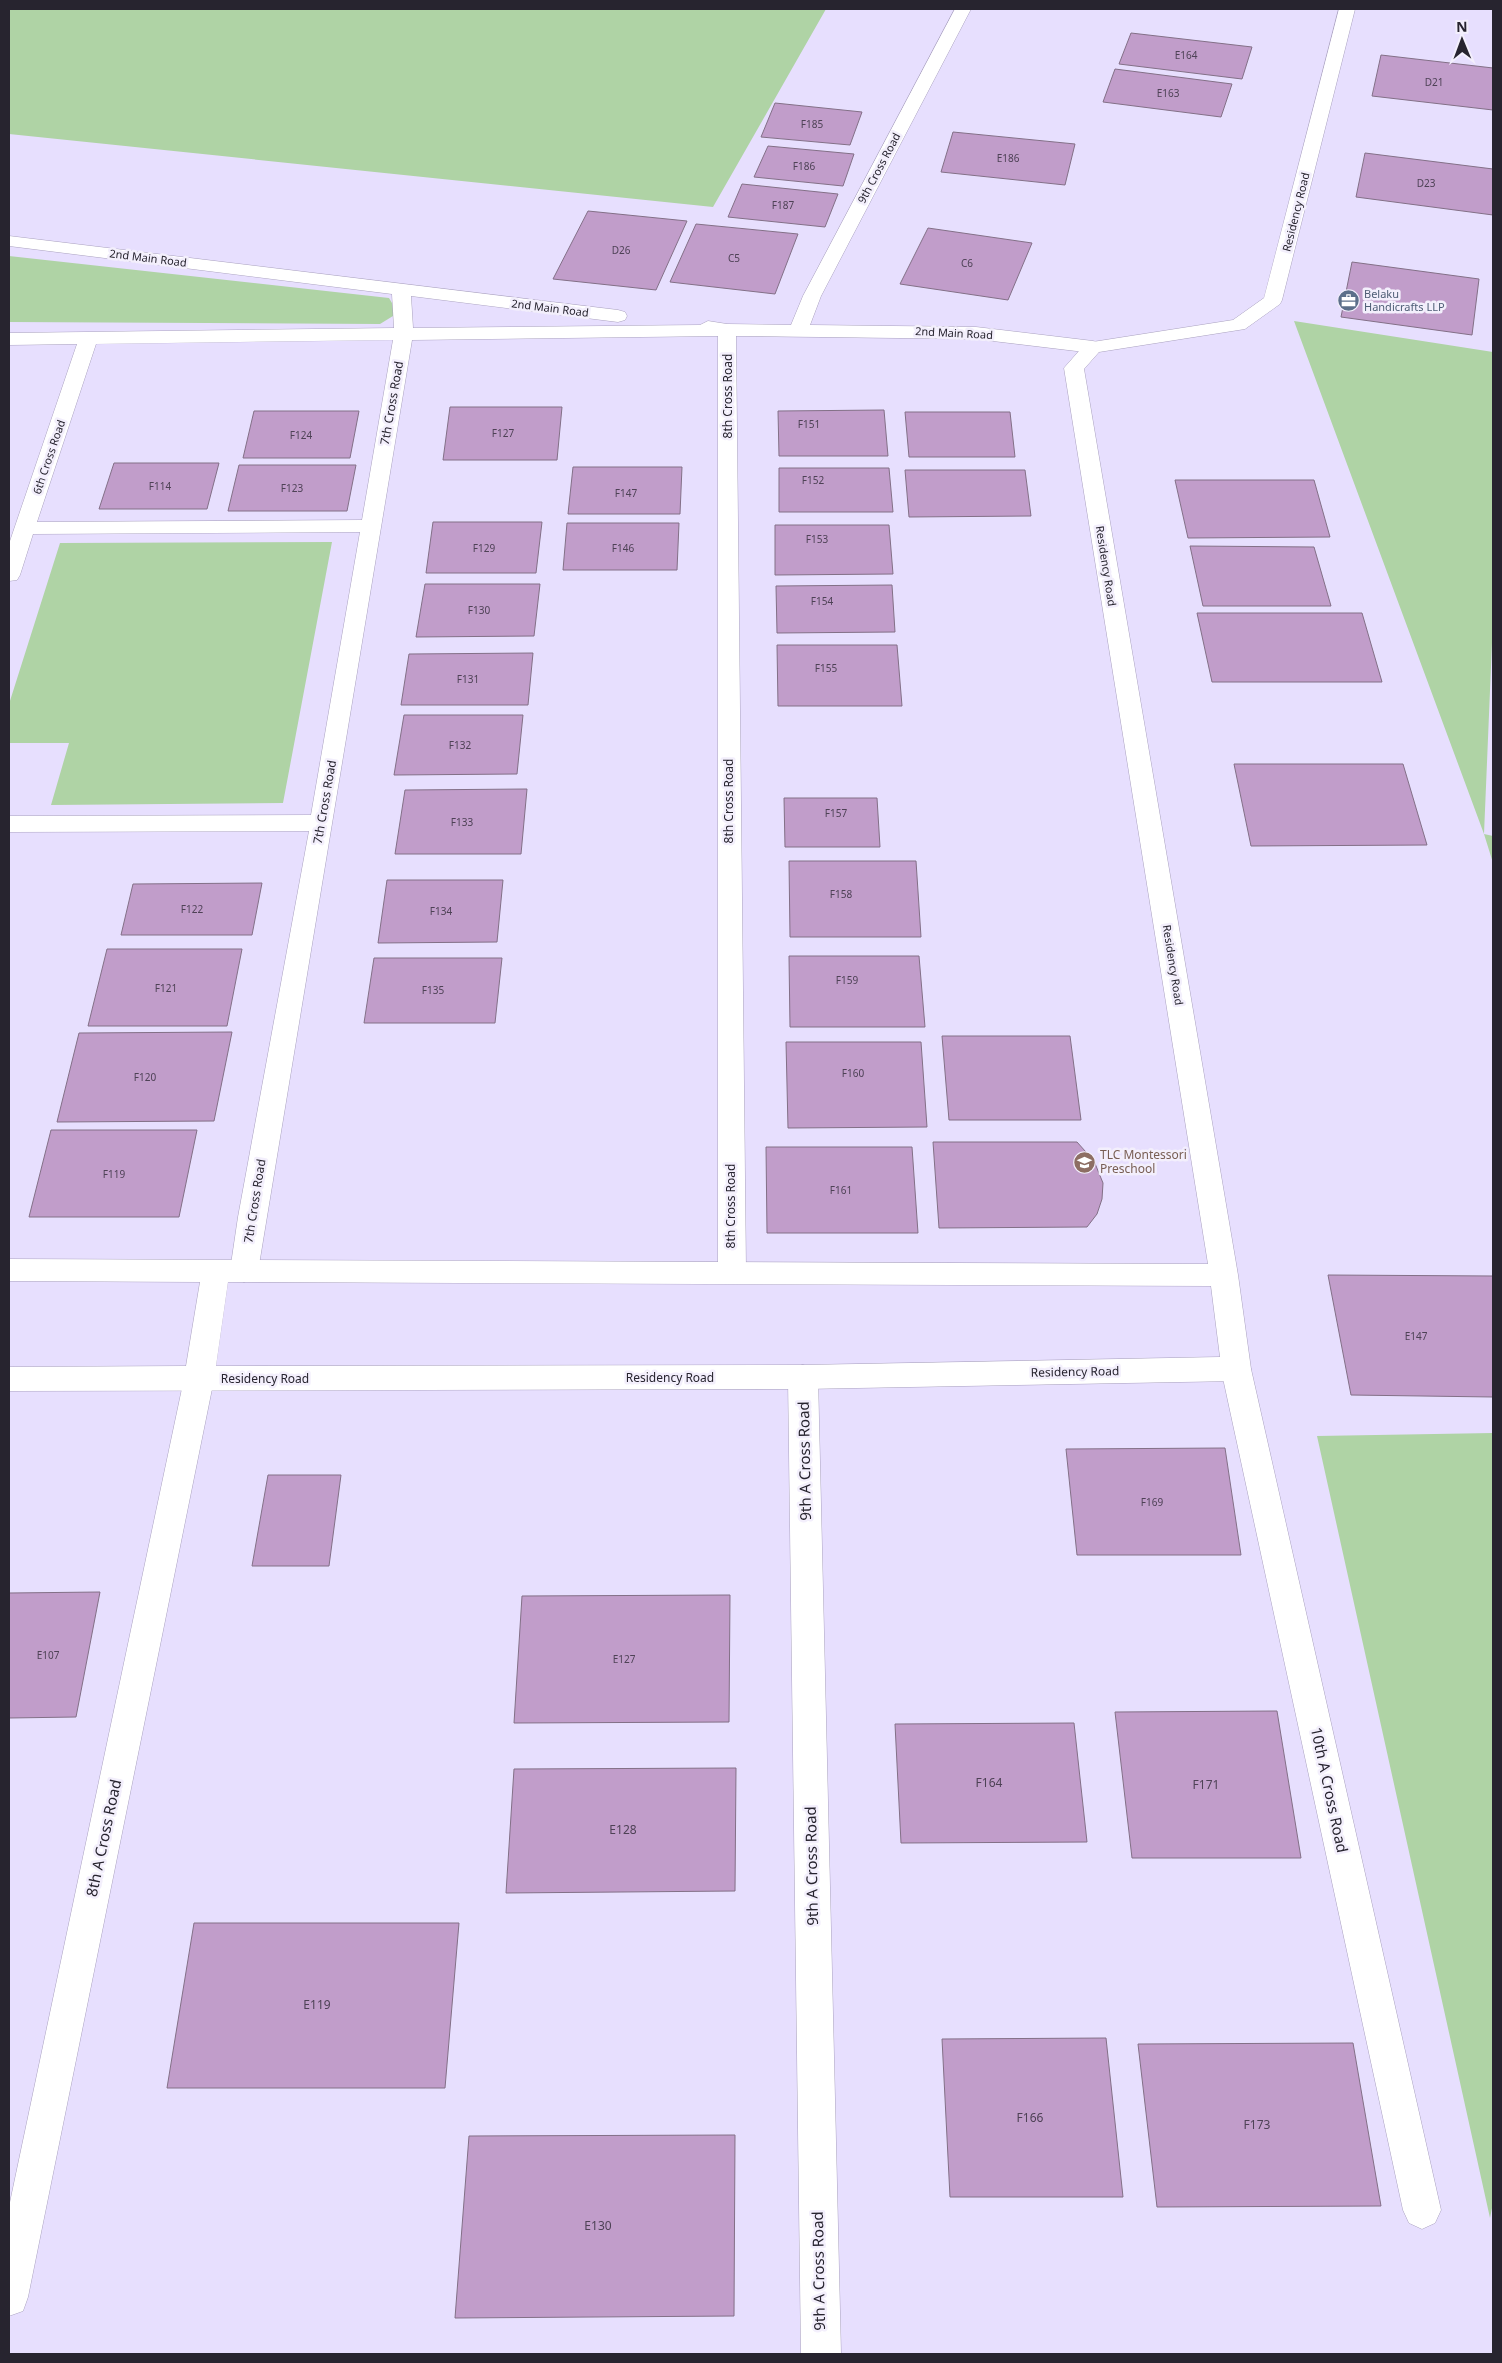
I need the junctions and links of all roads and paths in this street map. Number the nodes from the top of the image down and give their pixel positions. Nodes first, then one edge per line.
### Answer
1 (963, 9) edge
2 (1347, 9) edge
3 (9, 241) edge
4 (401, 289) junction
5 (799, 329) junction
6 (727, 330) junction
7 (404, 332) junction
8 (9, 339) edge
9 (88, 339) junction
10 (1093, 347) junction
11 (371, 526) junction
12 (24, 528) junction
13 (9, 575) edge
14 (322, 823) junction
15 (9, 824) edge
16 (9, 1270) edge
17 (216, 1271) junction
18 (244, 1271) junction
19 (732, 1272) junction
20 (1224, 1275) junction
21 (1236, 1369) junction
22 (803, 1377) junction
23 (9, 1379) edge
24 (199, 1379) junction
25 (1422, 2210) dead end
26 (9, 2297) edge
27 (821, 2354) edge

1 - 5 street, 9th Cross Road
2 - 10 street, Residency Road
3 - 4 street, 2nd Main Road
4 - 6 street, 2nd Main Road
4 - 7 street, 7th Cross Road
5 - 6 street, 2nd Main Road
5 - 10 street, 2nd Main Road
6 - 7 street
6 - 19 street, 8th Cross Road
7 - 9 street
7 - 11 street, 7th Cross Road
8 - 9 street
9 - 12 street, 6th Cross Road
10 - 20 street, Residency Road
11 - 12 street
11 - 14 street, 7th Cross Road
12 - 13 street, 6th Cross Road
14 - 15 street
14 - 18 street, 7th Cross Road
16 - 17 street
17 - 18 street
17 - 24 street, 8th A Cross Road
18 - 19 street
19 - 20 street
20 - 21 street, Residency Road
21 - 22 street, Residency Road
21 - 25 street, 10th A Cross Road
22 - 24 street, Residency Road
22 - 27 street, 9th A Cross Road
23 - 24 street, Residency Road
24 - 26 street, 8th A Cross Road

